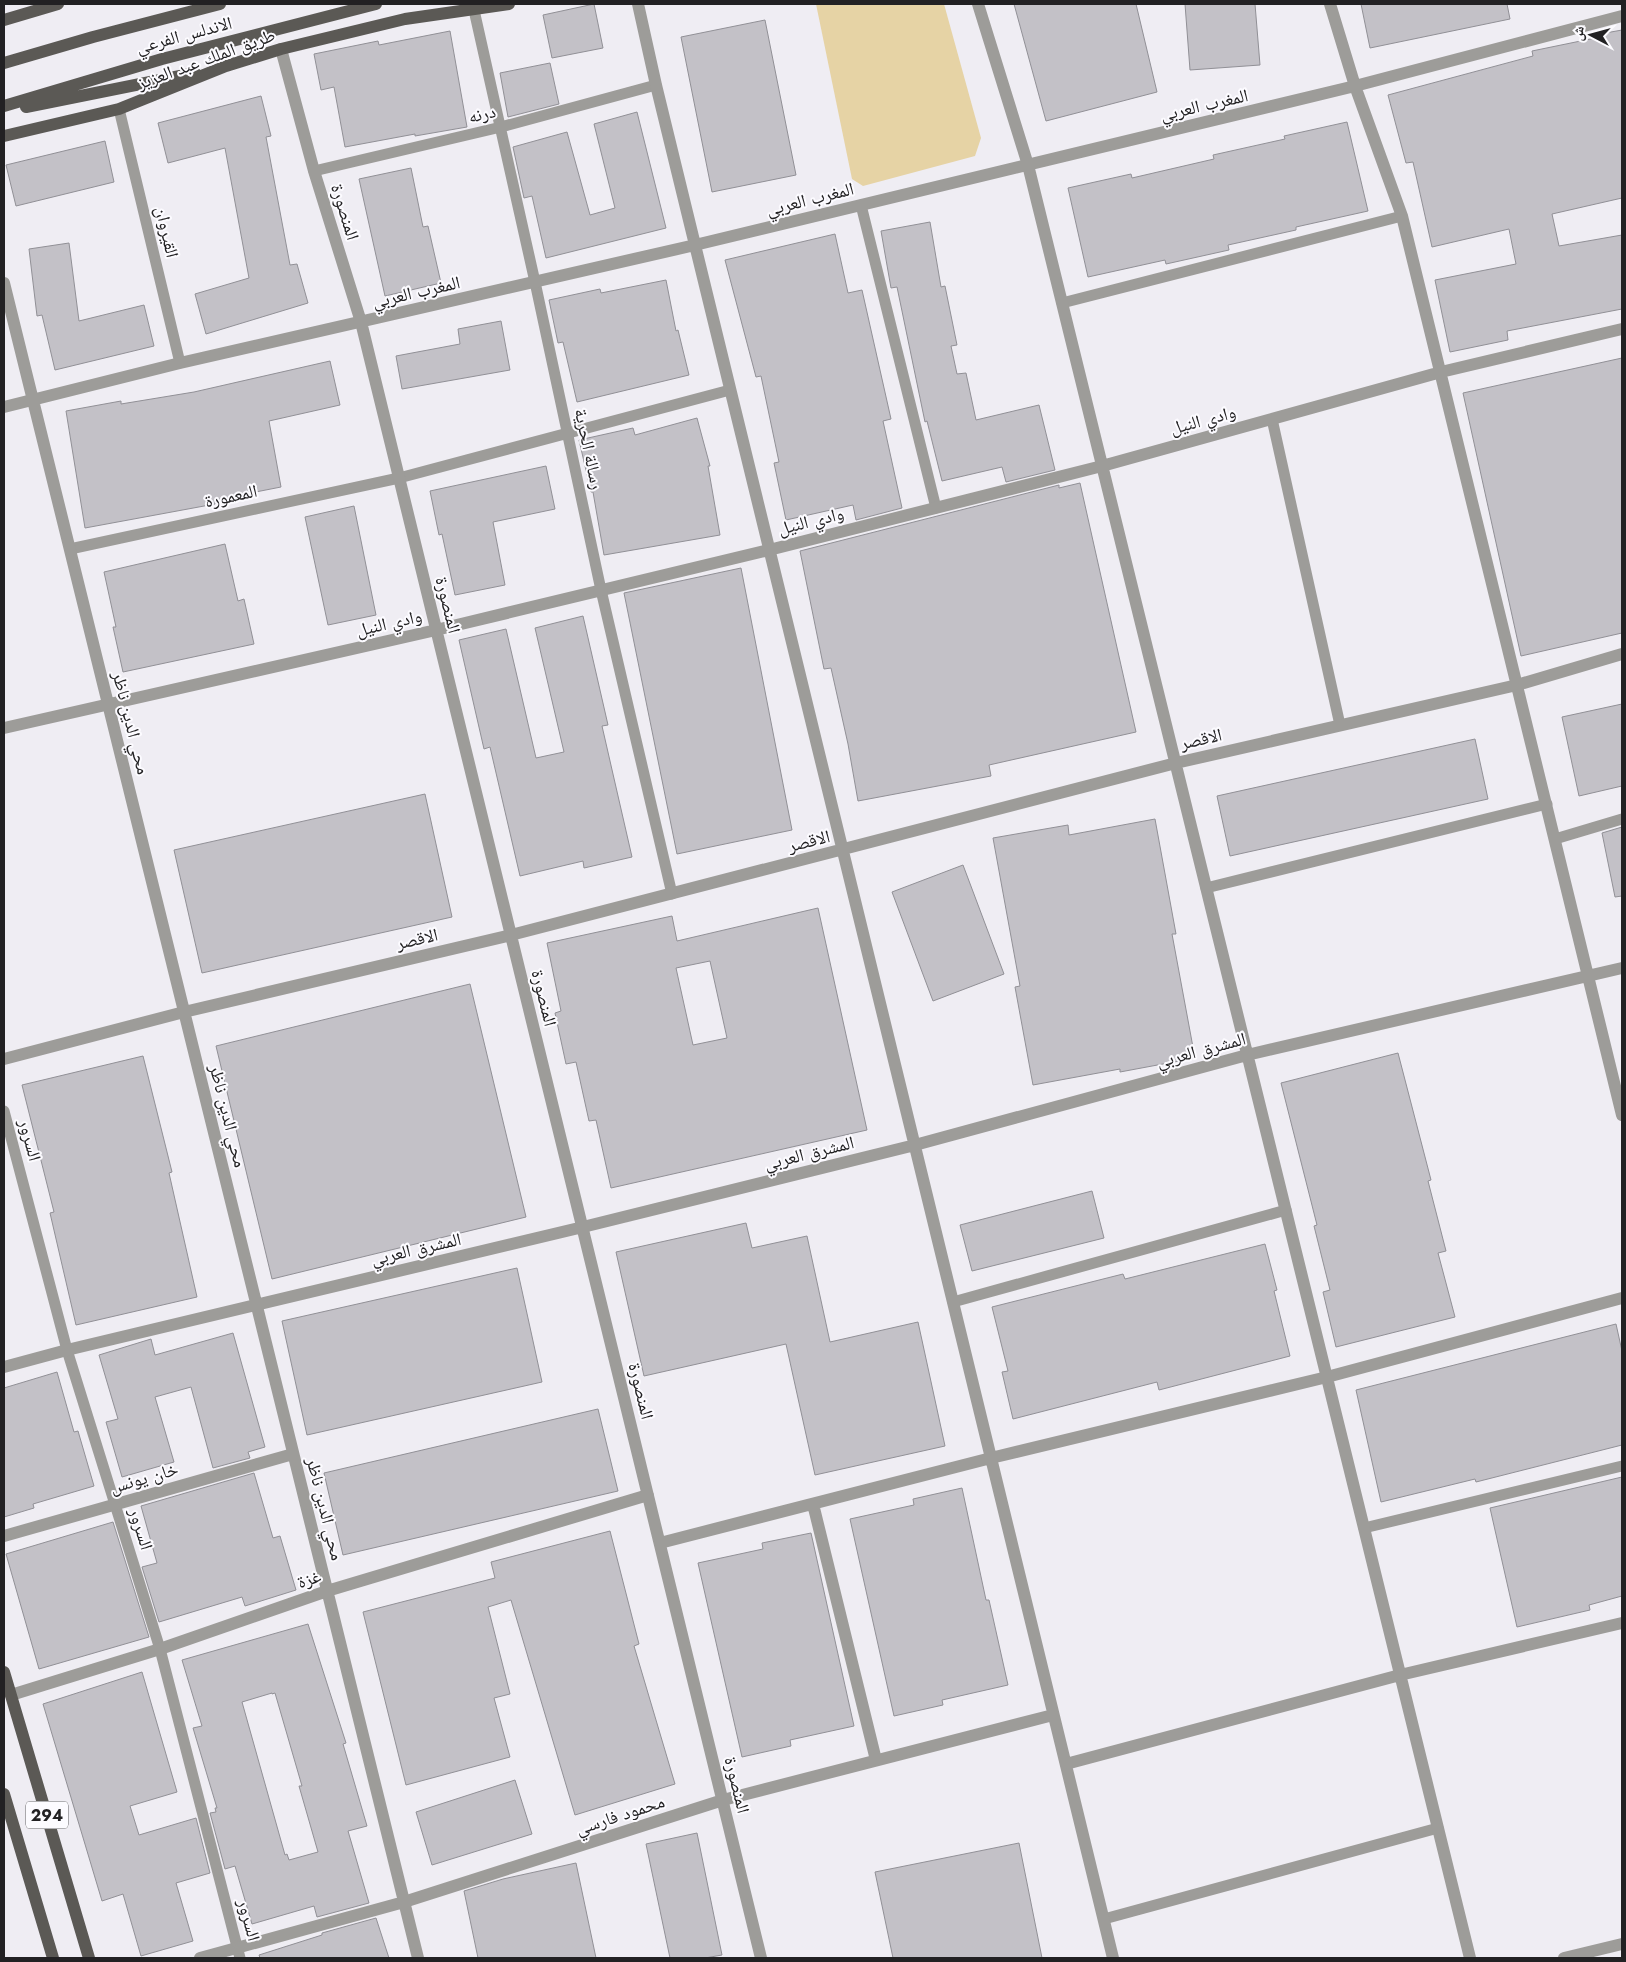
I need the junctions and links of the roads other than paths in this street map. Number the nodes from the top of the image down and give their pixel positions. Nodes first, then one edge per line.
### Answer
1 (58, 4) edge
2 (220, 4) edge
3 (376, 4) edge
4 (458, 4) edge
5 (510, 4) edge
6 (638, 4) edge
7 (978, 4) edge
8 (1330, 4) edge
9 (474, 10) junction
10 (1622, 16) edge
11 (4, 20) edge
12 (405, 20) junction
13 (281, 49) junction
14 (4, 63) edge
15 (226, 66) junction
16 (656, 85) junction
17 (1355, 86) junction
18 (4, 106) edge
19 (119, 109) junction
20 (4, 112) edge
21 (501, 127) junction
22 (4, 136) edge
23 (1028, 165) junction
24 (314, 171) junction
25 (861, 205) junction
26 (1402, 216) junction
27 (695, 245) junction
28 (535, 282) junction
29 (4, 283) edge
30 (1062, 304) junction
31 (361, 322) junction
32 (1622, 329) edge
33 (180, 363) junction
34 (1441, 372) junction
35 (730, 390) junction
36 (33, 400) junction
37 (4, 407) edge
38 (1272, 419) junction
39 (567, 433) junction
40 (1102, 466) junction
41 (399, 478) junction
42 (936, 508) junction
43 (70, 549) junction
44 (769, 550) junction
45 (601, 590) junction
46 (436, 630) junction
47 (1622, 654) edge
48 (1517, 685) junction
49 (108, 706) junction
50 (1340, 725) junction
51 (4, 728) edge
52 (1176, 762) junction
53 (1546, 804) junction
54 (1622, 819) edge
55 (1555, 839) junction
56 (843, 850) junction
57 (1206, 888) junction
58 (672, 894) junction
59 (511, 935) junction
60 (1622, 968) edge
61 (1588, 977) junction
62 (184, 1012) junction
63 (1248, 1055) junction
64 (4, 1059) edge
65 (4, 1111) edge
66 (1622, 1115) edge
67 (915, 1145) junction
68 (1286, 1210) junction
69 (583, 1227) junction
70 (1622, 1298) edge
71 (953, 1302) junction
72 (256, 1305) junction
73 (67, 1350) junction
74 (4, 1367) edge
75 (1327, 1377) junction
76 (293, 1454) junction
77 (991, 1458) junction
78 (1622, 1466) edge
79 (648, 1495) junction
80 (115, 1504) junction
81 (813, 1504) junction
82 (1364, 1528) junction
83 (4, 1536) edge
84 (660, 1543) junction
85 (327, 1591) junction
86 (1622, 1623) edge
87 (160, 1649) junction
88 (4, 1672) edge
89 (1400, 1675) junction
90 (11, 1695) junction
91 (1053, 1714) junction
92 (876, 1760) junction
93 (1066, 1764) junction
94 (4, 1794) edge
95 (722, 1800) junction
96 (1438, 1828) junction
97 (404, 1902) junction
98 (1104, 1919) junction
99 (1622, 1944) edge
100 (239, 1953) edge
101 (53, 1958) edge
102 (89, 1958) edge
103 (200, 1958) edge
104 (418, 1958) edge
105 (761, 1958) edge
106 (1113, 1958) edge
107 (1470, 1958) edge
108 (1564, 1958) edge

1 - 11 main road
2 - 14 main road
3 - 18 main road, الاندلس الفرعي
4 - 12 main road
5 - 9 main road, طريق الملك عبد العزيز
6 - 16 street
7 - 23 street
8 - 17 street
9 - 12 main road, طريق الملك عبد العزيز
9 - 21 lane, رسالة الحرية
10 - 17 street, المغرب العربي
12 - 13 main road, طريق الملك عبد العزيز
13 - 15 main road, طريق الملك عبد العزيز
13 - 24 street, المنصورة
15 - 19 main road, طريق الملك عبد العزيز
15 - 20 main road
16 - 21 lane, درنه
16 - 27 street
17 - 23 street, المغرب العربي
17 - 26 street
19 - 22 main road, طريق الملك عبد العزيز
19 - 33 lane, القيروان
21 - 24 lane, درنه
21 - 28 lane, رسالة الحرية
23 - 25 street, المغرب العربي
23 - 30 street
24 - 31 street, المنصورة
25 - 27 street, المغرب العربي
25 - 42 lane
26 - 30 lane
26 - 34 street
27 - 28 street, المغرب العربي
27 - 35 street
28 - 31 street, المغرب العربي
28 - 39 lane, رسالة الحرية
29 - 36 street, محي الدين ناظر
30 - 40 street
31 - 33 street, المغرب العربي
31 - 41 street, المنصورة
32 - 34 street, وادي النيل
33 - 36 street, المغرب العربي
34 - 38 street, وادي النيل
34 - 48 street
35 - 39 lane, المعمورة
35 - 44 street
36 - 37 street, المغرب العربي
36 - 43 street, محي الدين ناظر
38 - 40 street, وادي النيل
38 - 50 lane
39 - 41 lane, المعمورة
39 - 45 lane, رسالة الحرية
40 - 42 street, وادي النيل
40 - 52 street
41 - 43 lane, المعمورة
41 - 46 street, المنصورة
42 - 44 street, وادي النيل
43 - 49 street, محي الدين ناظر
44 - 45 street, وادي النيل
44 - 56 street
45 - 46 street, وادي النيل
45 - 58 lane, رسالة الحرية
46 - 49 street, وادي النيل
46 - 59 street, المنصورة
47 - 48 street, الاقصر
48 - 50 street, الاقصر
48 - 53 street
49 - 51 street, وادي النيل
49 - 62 street, محي الدين ناظر
50 - 52 street, الاقصر
52 - 56 street, الاقصر
52 - 57 street
53 - 55 street
53 - 57 lane
54 - 55 lane
55 - 61 street
56 - 58 street, الاقصر
56 - 67 street
57 - 63 street
58 - 59 street, الاقصر
59 - 62 street, الاقصر
59 - 69 street, المنصورة
60 - 61 street, المشرق العربي
61 - 63 street, المشرق العربي
61 - 66 street
62 - 64 street, الاقصر
62 - 72 street, محي الدين ناظر
63 - 67 street, المشرق العربي
63 - 68 street
65 - 73 lane, السرور
67 - 69 street, المشرق العربي
67 - 71 street
68 - 71 lane
68 - 75 street
69 - 72 street, المشرق العربي
69 - 79 street, المنصورة
70 - 75 street
71 - 77 street
72 - 73 street, المشرق العربي
72 - 76 street, محي الدين ناظر
73 - 74 street, المشرق العربي
73 - 80 lane, السرور
75 - 77 street
75 - 82 street
76 - 80 street, خان يونس
76 - 85 street, محي الدين ناظر
77 - 81 street
77 - 91 street
78 - 82 lane
79 - 84 street, المنصورة
79 - 85 street, غزة
80 - 83 street, خان يونس
80 - 87 lane, السرور
81 - 84 street
81 - 92 street
82 - 89 street
84 - 95 street, المنصورة
85 - 87 street, غزة
85 - 97 street, محي الدين ناظر
86 - 89 street
87 - 90 street, غزة
87 - 100 lane, السرور
88 - 90 main road, 294
89 - 93 street
89 - 96 street
90 - 102 main road, 294
91 - 92 street, محمود فارسي
91 - 93 street
92 - 95 street, محمود فارسي
93 - 98 street
94 - 101 main road, 294
95 - 97 street, محمود فارسي
95 - 105 street, المنصورة
96 - 98 lane
96 - 107 street
97 - 100 street, محمود فارسي
97 - 104 street, محي الدين ناظر
98 - 106 street
99 - 108 street
100 - 103 street, محمود فارسي

